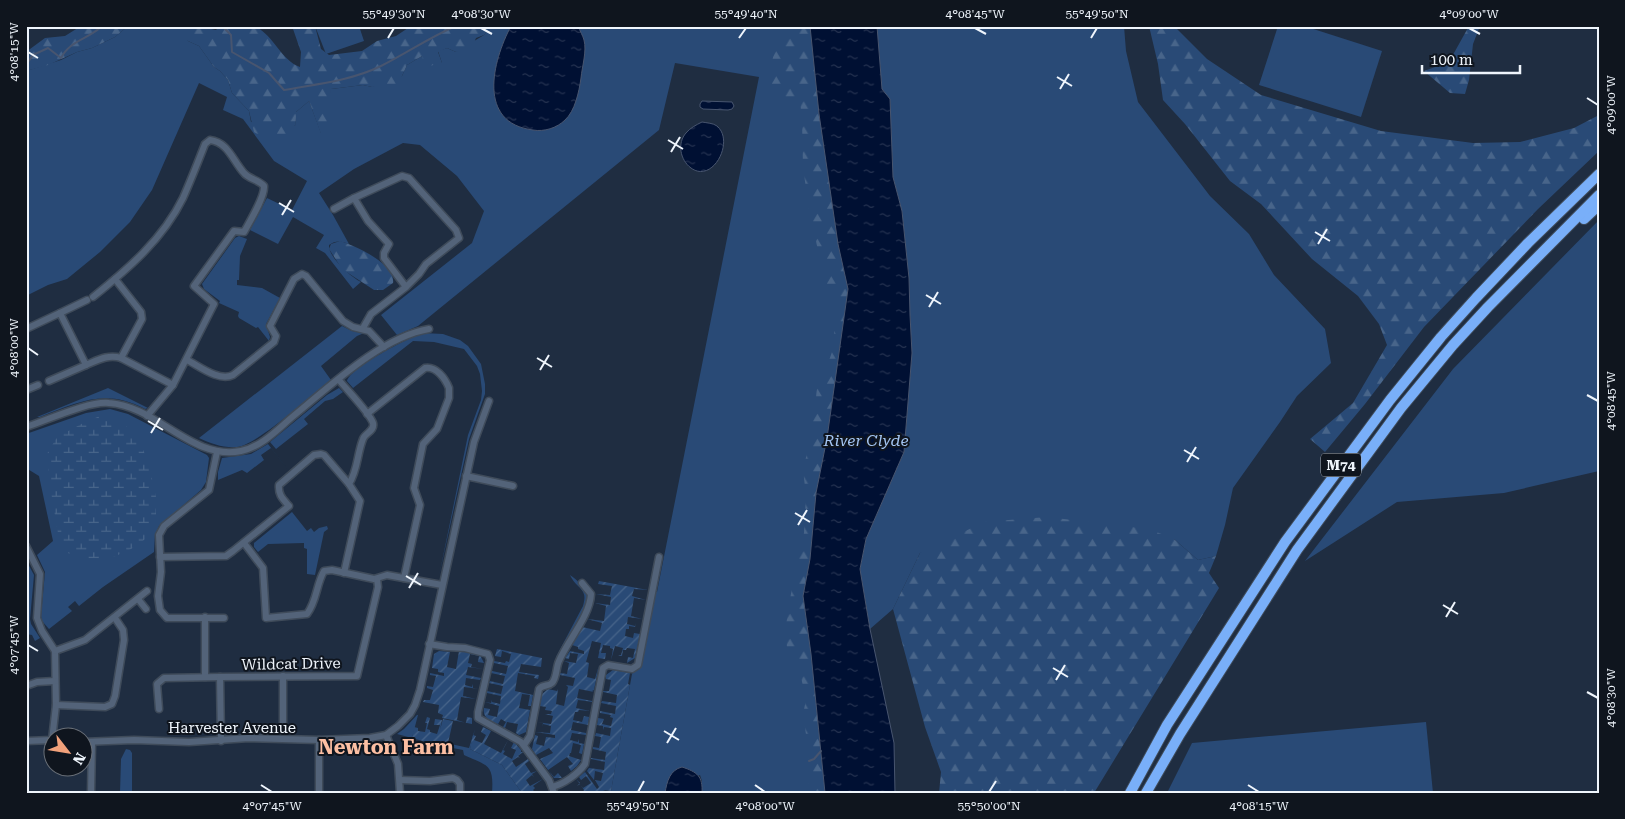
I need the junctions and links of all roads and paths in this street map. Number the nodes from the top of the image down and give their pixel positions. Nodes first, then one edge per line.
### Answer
1 (1599, 174) edge
2 (1599, 195) edge
3 (354, 198) junction
4 (1599, 205) edge
5 (334, 209) dead end
6 (115, 279) junction
7 (406, 287) junction
8 (60, 313) junction
9 (363, 328) junction
10 (430, 328) dead end
11 (26, 329) edge
12 (1453, 345) junction
13 (384, 347) junction
14 (121, 358) junction
15 (187, 360) junction
16 (86, 365) junction
17 (339, 380) junction
18 (49, 381) dead end
19 (38, 385) dead end
20 (173, 385) junction
21 (26, 390) edge
22 (489, 401) dead end
23 (367, 414) junction
24 (147, 416) junction
25 (27, 425) edge
26 (216, 452) junction
27 (466, 476) junction
28 (349, 484) junction
29 (513, 486) dead end
30 (244, 543) junction
31 (26, 546) edge
32 (160, 557) junction
33 (659, 557) dead end
34 (344, 573) junction
35 (404, 578) junction
36 (377, 579) junction
37 (582, 583) dead end
38 (442, 585) junction
39 (147, 591) dead end
40 (138, 599) junction
41 (146, 609) dead end
42 (115, 618) junction
43 (205, 618) junction
44 (224, 618) dead end
45 (430, 644) junction
46 (55, 651) junction
47 (283, 676) junction
48 (205, 677) junction
49 (220, 677) junction
50 (55, 681) junction
51 (26, 686) edge
52 (56, 705) junction
53 (159, 709) dead end
54 (54, 726) edge
55 (283, 729) dead end
56 (386, 735) junction
57 (42, 740) edge
58 (319, 740) junction
59 (26, 741) edge
60 (220, 741) junction
61 (92, 742) edge
62 (524, 745) junction
63 (91, 776) edge
64 (400, 780) junction
65 (553, 790) edge
66 (91, 793) edge
67 (318, 793) edge
68 (400, 793) edge
69 (460, 793) edge
70 (1130, 793) edge
71 (1146, 793) edge

1 - 70 highway, M74
2 - 12 highway, M74
3 - 5 street
3 - 7 street
3 - 7 street
4 - 12 highway
6 - 8 street
6 - 14 street
6 - 15 street
7 - 9 street
8 - 11 street
8 - 16 street
9 - 13 street
9 - 15 street
10 - 13 street
12 - 71 highway, M74
13 - 17 street
14 - 16 street
14 - 20 street
15 - 20 street
16 - 18 street
17 - 23 street
17 - 26 street
19 - 21 street
20 - 24 street
22 - 27 street
23 - 28 street
23 - 35 street
24 - 25 street
24 - 26 street
26 - 32 street
27 - 29 street
27 - 38 street
28 - 30 street
28 - 34 street
30 - 32 street
30 - 34 street
31 - 46 street
32 - 43 street
33 - 65 street
34 - 36 street
35 - 36 street
35 - 38 street
36 - 47 street, Wildcat Drive
37 - 62 street
38 - 45 street
39 - 40 street
40 - 41 street
40 - 42 street
42 - 46 street
42 - 52 street
43 - 44 street
43 - 48 street
45 - 56 street
45 - 62 street
46 - 50 street
47 - 49 street, Wildcat Drive
47 - 55 street
48 - 49 street
48 - 53 street
49 - 60 street, Wildcat Drive
50 - 51 street
50 - 52 street
52 - 54 street
56 - 58 street, Harvester Avenue
56 - 64 street
57 - 59 street
58 - 60 street, Harvester Avenue
58 - 67 street
60 - 61 street, Harvester Avenue
62 - 65 street
63 - 66 street
64 - 68 street
64 - 69 street

